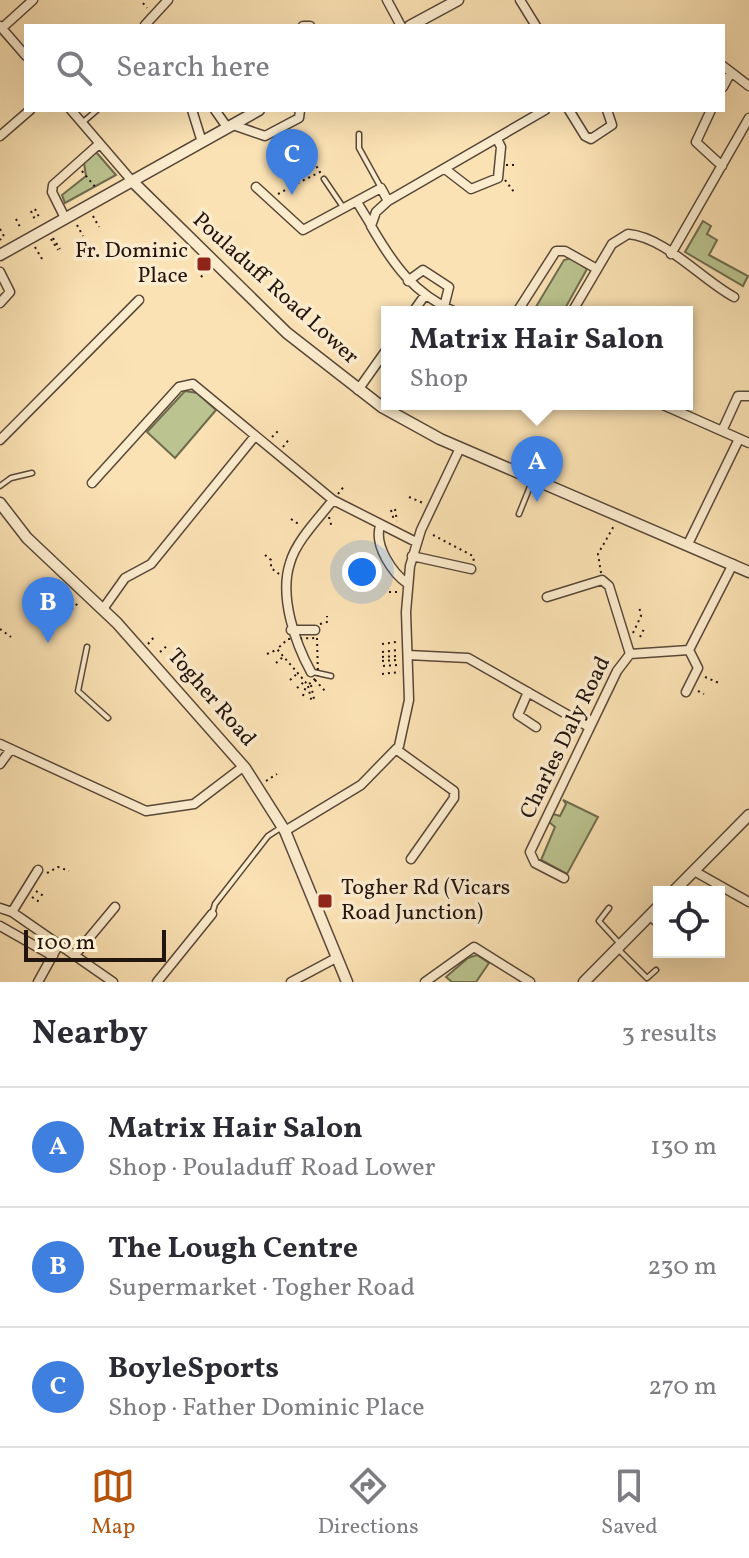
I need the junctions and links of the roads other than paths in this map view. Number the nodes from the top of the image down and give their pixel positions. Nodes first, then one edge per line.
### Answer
1 (33, 0) edge
2 (168, 0) edge
3 (387, 0) edge
4 (458, 0) edge
5 (520, 0) edge
6 (423, 23) edge
7 (146, 24) edge
8 (400, 24) edge
9 (535, 24) edge
10 (1, 27) edge
11 (24, 54) edge
12 (727, 69) edge
13 (749, 86) edge
14 (28, 112) edge
15 (73, 112) edge
16 (90, 112) edge
17 (193, 112) edge
18 (217, 112) edge
19 (255, 112) edge
20 (300, 112) edge
21 (542, 112) edge
22 (570, 112) edge
23 (608, 112) edge
24 (710, 112) edge
25 (749, 118) edge
26 (82, 123) junction
27 (230, 126) junction
28 (359, 134) dead end
29 (0, 136) edge
30 (497, 139) junction
31 (202, 142) junction
32 (99, 144) junction
33 (722, 166) junction
34 (445, 169) junction
35 (324, 179) dead end
36 (132, 181) junction
37 (256, 187) dead end
38 (381, 188) junction
39 (388, 201) junction
40 (357, 202) junction
41 (344, 209) junction
42 (65, 218) junction
43 (371, 226) junction
44 (671, 254) junction
45 (0, 255) edge
46 (597, 269) junction
47 (0, 272) edge
48 (408, 281) junction
49 (425, 295) junction
50 (734, 297) dead end
51 (139, 300) dead end
52 (0, 303) edge
53 (417, 306) edge
54 (442, 306) edge
55 (444, 306) edge
56 (521, 306) edge
57 (575, 306) edge
58 (381, 357) edge
59 (358, 390) junction
60 (749, 396) edge
61 (381, 405) edge
62 (389, 410) edge
63 (675, 410) edge
64 (722, 431) junction
65 (255, 436) junction
66 (739, 439) junction
67 (0, 440) edge
68 (749, 443) edge
69 (460, 448) junction
70 (32, 473) dead end
71 (534, 479) junction
72 (92, 483) dead end
73 (0, 486) edge
74 (335, 498) junction
75 (0, 503) edge
76 (519, 514) dead end
77 (380, 526) junction
78 (416, 542) junction
79 (688, 544) junction
80 (412, 556) junction
81 (733, 564) junction
82 (471, 569) dead end
83 (749, 572) edge
84 (408, 584) junction
85 (547, 597) dead end
86 (103, 609) junction
87 (291, 630) junction
88 (316, 635) road end
89 (87, 647) dead end
90 (689, 650) junction
91 (630, 654) junction
92 (402, 657) junction
93 (313, 676) joint
94 (331, 676) dead end
95 (528, 692) junction
96 (686, 692) dead end
97 (108, 718) dead end
98 (536, 727) dead end
99 (589, 727) junction
100 (0, 744) edge
101 (11, 749) junction
102 (397, 750) junction
103 (0, 764) edge
104 (244, 766) junction
105 (749, 815) edge
106 (283, 829) junction
107 (411, 859) dead end
108 (694, 871) junction
109 (42, 872) road end
110 (564, 878) dead end
111 (679, 886) edge
112 (749, 902) edge
113 (115, 907) dead end
114 (0, 908) edge
115 (609, 908) dead end
116 (12, 912) junction
117 (653, 913) edge
118 (212, 914) joint
119 (649, 917) junction
120 (653, 921) edge
121 (0, 926) edge
122 (59, 944) junction
123 (619, 947) junction
124 (75, 955) junction
125 (53, 956) junction
126 (336, 958) junction
127 (656, 970) dead end
128 (38, 982) edge
129 (113, 982) edge
130 (157, 982) edge
131 (291, 982) edge
132 (347, 982) edge
133 (425, 982) edge
134 (530, 982) edge
135 (584, 982) edge

1 - 10 street
2 - 7 street
3 - 8 street
4 - 6 street
5 - 9 street
10 - 11 street
12 - 13 street
14 - 29 street
15 - 26 street
16 - 26 lane
17 - 31 street
18 - 27 street
19 - 27 street
20 - 27 street
21 - 30 street
22 - 23 street
24 - 33 street
25 - 33 street
26 - 32 street
27 - 31 street
28 - 38 lane
30 - 34 street
30 - 34 street
31 - 36 street
32 - 36 street
32 - 42 street
33 - 44 street
34 - 39 street
35 - 41 lane
36 - 42 street
36 - 59 street, Pouladuff Road Lower
37 - 41 street
38 - 39 street
38 - 40 street
39 - 43 street
40 - 41 street
40 - 43 street
42 - 45 street
43 - 48 street
44 - 46 street
44 - 50 street
46 - 56 street
46 - 57 street
47 - 52 street
48 - 49 street
48 - 55 street
49 - 53 street
49 - 54 street
51 - 67 street
58 - 59 street
59 - 61 street, Pouladuff Road Lower
60 - 64 street
62 - 69 street, Pouladuff Road Lower
63 - 64 street
64 - 66 street
65 - 72 street
65 - 74 street
65 - 86 street
66 - 68 street
66 - 79 street
69 - 71 street, Pouladuff Road Lower
69 - 78 street
70 - 73 lane
71 - 76 lane
71 - 79 street, Pouladuff Road Lower
74 - 77 street
74 - 87 street
75 - 86 street, Togher Road
77 - 78 street
77 - 84 street
78 - 80 street
79 - 81 street, Pouladuff Road Lower
80 - 82 street
80 - 84 street
81 - 83 street, Pouladuff Road Lower
81 - 90 street
84 - 92 street
85 - 91 street
86 - 104 street, Togher Road
87 - 88 street
87 - 93 street
89 - 97 lane
90 - 91 street, Charles Daly Road
90 - 96 street
91 - 99 street, Charles Daly Road
92 - 95 street
92 - 102 street
93 - 94 lane
95 - 98 street
95 - 99 street
99 - 110 street, Charles Daly Road
100 - 101 street
101 - 103 street
101 - 104 street
102 - 106 street
102 - 107 street
104 - 106 street, Togher Road
105 - 108 street
106 - 118 lane
106 - 126 street, Togher Road
108 - 111 street
108 - 112 street
109 - 116 street
113 - 124 street
114 - 116 street
115 - 123 lane
116 - 122 street
117 - 119 street
118 - 130 street
119 - 120 lane
119 - 123 street
121 - 125 street
122 - 124 street
122 - 125 street
123 - 127 lane
123 - 135 street
124 - 129 street
125 - 128 street
126 - 131 street
126 - 132 street, Togher Road
133 - 134 street

